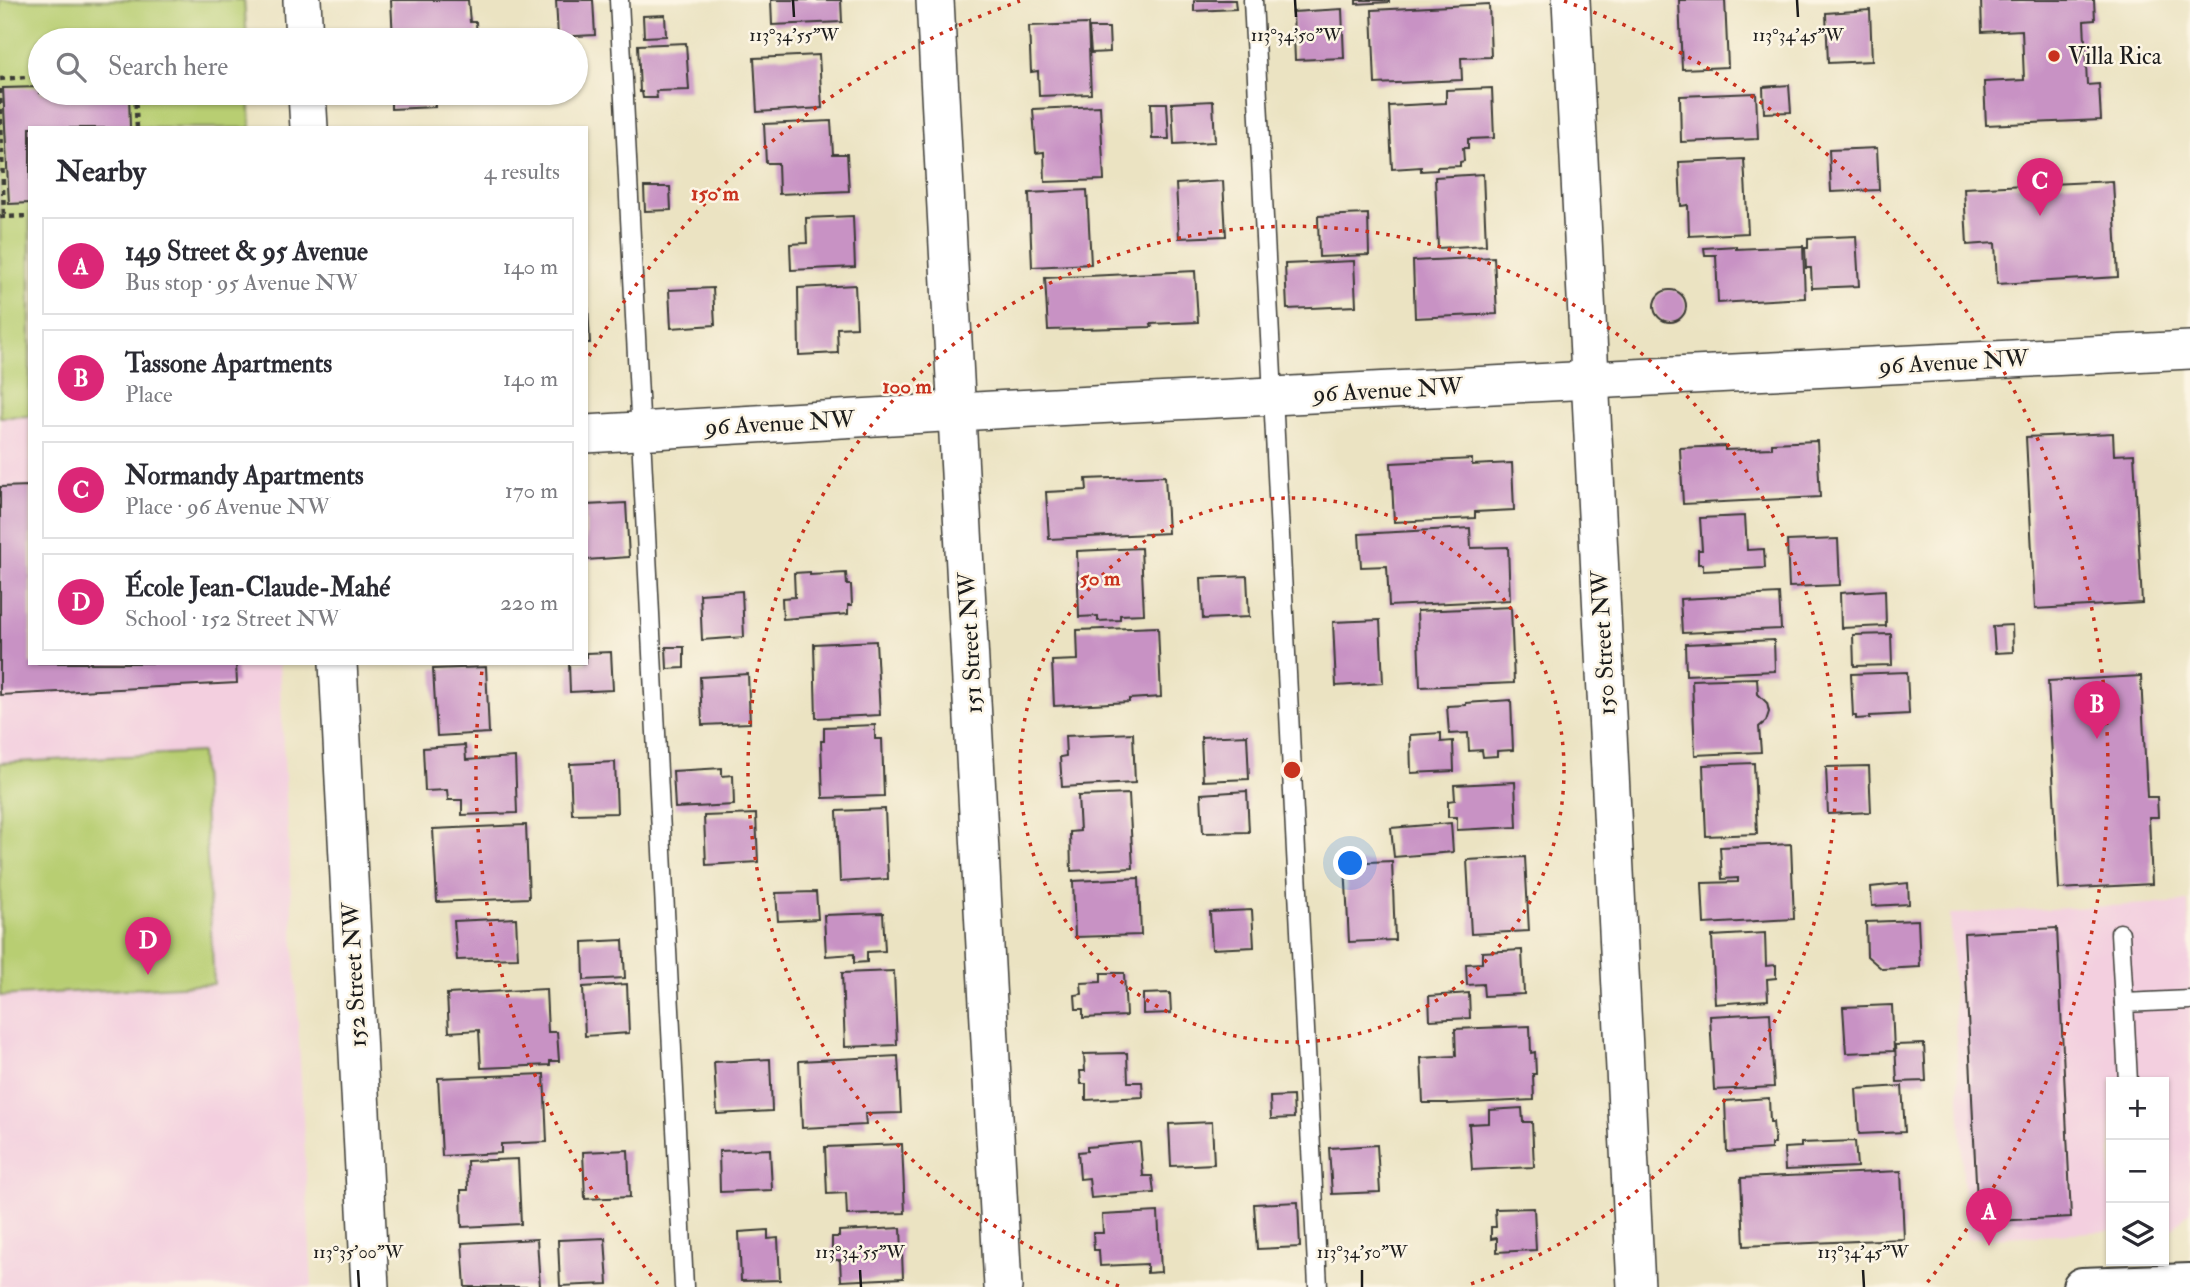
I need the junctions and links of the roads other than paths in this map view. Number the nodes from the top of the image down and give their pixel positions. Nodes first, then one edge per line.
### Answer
1 (302, 0) edge
2 (619, 0) edge
3 (935, 0) edge
4 (1253, 0) edge
5 (1571, 0) edge
6 (303, 28) edge
7 (308, 105) edge
8 (309, 126) edge
9 (2190, 350) edge
10 (1590, 380) junction
11 (1273, 396) junction
12 (957, 412) junction
13 (640, 431) junction
14 (588, 434) edge
15 (338, 665) edge
16 (2120, 933) dead end
17 (2190, 1000) edge
18 (2124, 1003) junction
19 (2129, 1077) edge
20 (2190, 1283) edge
21 (2144, 1286) edge
22 (370, 1287) edge
23 (684, 1287) edge
24 (1003, 1287) edge
25 (1318, 1287) edge
26 (1636, 1287) edge
27 (2082, 1287) edge

1 - 6 street
2 - 13 lane
3 - 12 street, 151 Street NW
4 - 11 lane
5 - 10 street, 150 Street NW
7 - 8 street
9 - 10 street, 96 Avenue NW
10 - 11 street, 96 Avenue NW
10 - 26 street, 150 Street NW
11 - 12 street, 96 Avenue NW
11 - 25 lane
12 - 13 street, 96 Avenue NW
12 - 24 street, 151 Street NW
13 - 14 street, 96 Avenue NW
13 - 23 lane
15 - 22 street, 152 Street NW
16 - 18 lane
17 - 18 lane
18 - 19 lane
20 - 21 main road
21 - 27 main road

